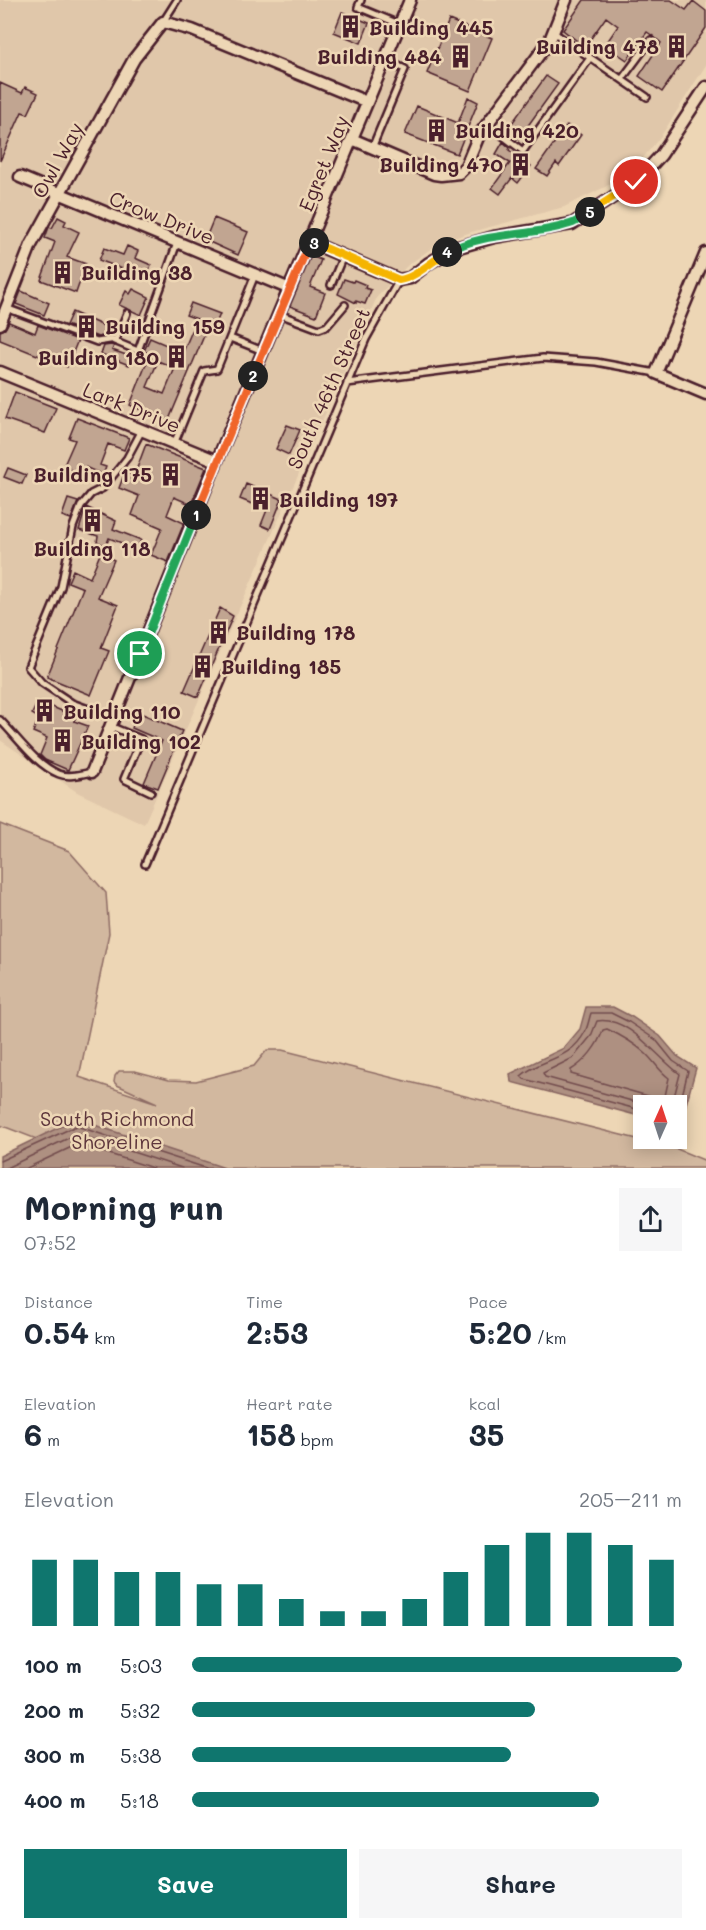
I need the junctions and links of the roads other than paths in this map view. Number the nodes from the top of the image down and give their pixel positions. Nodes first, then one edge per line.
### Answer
1 (177, 0) edge
2 (361, 0) edge
3 (410, 0) edge
4 (566, 0) edge
5 (163, 22) junction
6 (400, 24) junction
7 (553, 32) junction
8 (651, 40) dead end
9 (591, 58) junction
10 (385, 59) junction
11 (622, 79) junction
12 (706, 87) edge
13 (647, 97) dead end
14 (367, 102) junction
15 (487, 124) junction
16 (352, 139) junction
17 (372, 148) junction
18 (20, 177) dead end
19 (60, 194) junction
20 (310, 242) junction
21 (177, 243) junction
22 (706, 253) edge
23 (343, 256) junction
24 (255, 275) junction
25 (399, 280) junction
26 (331, 285) dead end
27 (290, 289) junction
28 (345, 305) dead end
29 (6, 308) junction
30 (128, 313) dead end
31 (279, 314) junction
32 (0, 324) edge
33 (230, 338) junction
34 (114, 340) junction
35 (263, 351) junction
36 (0, 372) edge
37 (656, 373) junction
38 (347, 383) junction
39 (706, 394) edge
40 (142, 430) junction
41 (174, 444) junction
42 (217, 461) junction
43 (0, 720) edge
44 (112, 722) junction
45 (92, 772) joint
46 (151, 792) dead end
47 (145, 864) dead end

1 - 5 lane
2 - 6 lane
3 - 6 street, Egret Way
4 - 7 street
5 - 14 street
5 - 19 street, Owl Way
6 - 10 street, Egret Way
7 - 9 lane
7 - 15 street
8 - 11 lane
9 - 11 lane
9 - 15 lane
10 - 14 street, Egret Way
10 - 17 lane
11 - 13 lane
12 - 25 street
14 - 16 street, Egret Way
15 - 17 street
16 - 17 street
16 - 20 street, Egret Way
18 - 19 street, Crow Drive
19 - 21 street, Crow Drive
19 - 29 street, Owl Way
20 - 23 street
20 - 27 street, Egret Way
21 - 24 street, Crow Drive
21 - 34 lane
22 - 37 street
23 - 25 street
23 - 26 lane
24 - 27 street, Crow Drive
24 - 33 lane
25 - 38 lane, South 46th Street
27 - 31 street, Egret Way
28 - 31 lane
29 - 32 street, Owl Way
29 - 34 lane
30 - 34 lane
31 - 35 street, Egret Way
33 - 35 lane
33 - 41 lane
35 - 42 street, Egret Way
36 - 40 street, Lark Drive
37 - 38 lane
37 - 39 street
38 - 47 lane, South 46th Street
40 - 41 street, Lark Drive
40 - 44 lane
41 - 42 street, Lark Drive
42 - 44 street, Egret Way
43 - 45 lane
44 - 45 street, Egret Way
44 - 46 lane

